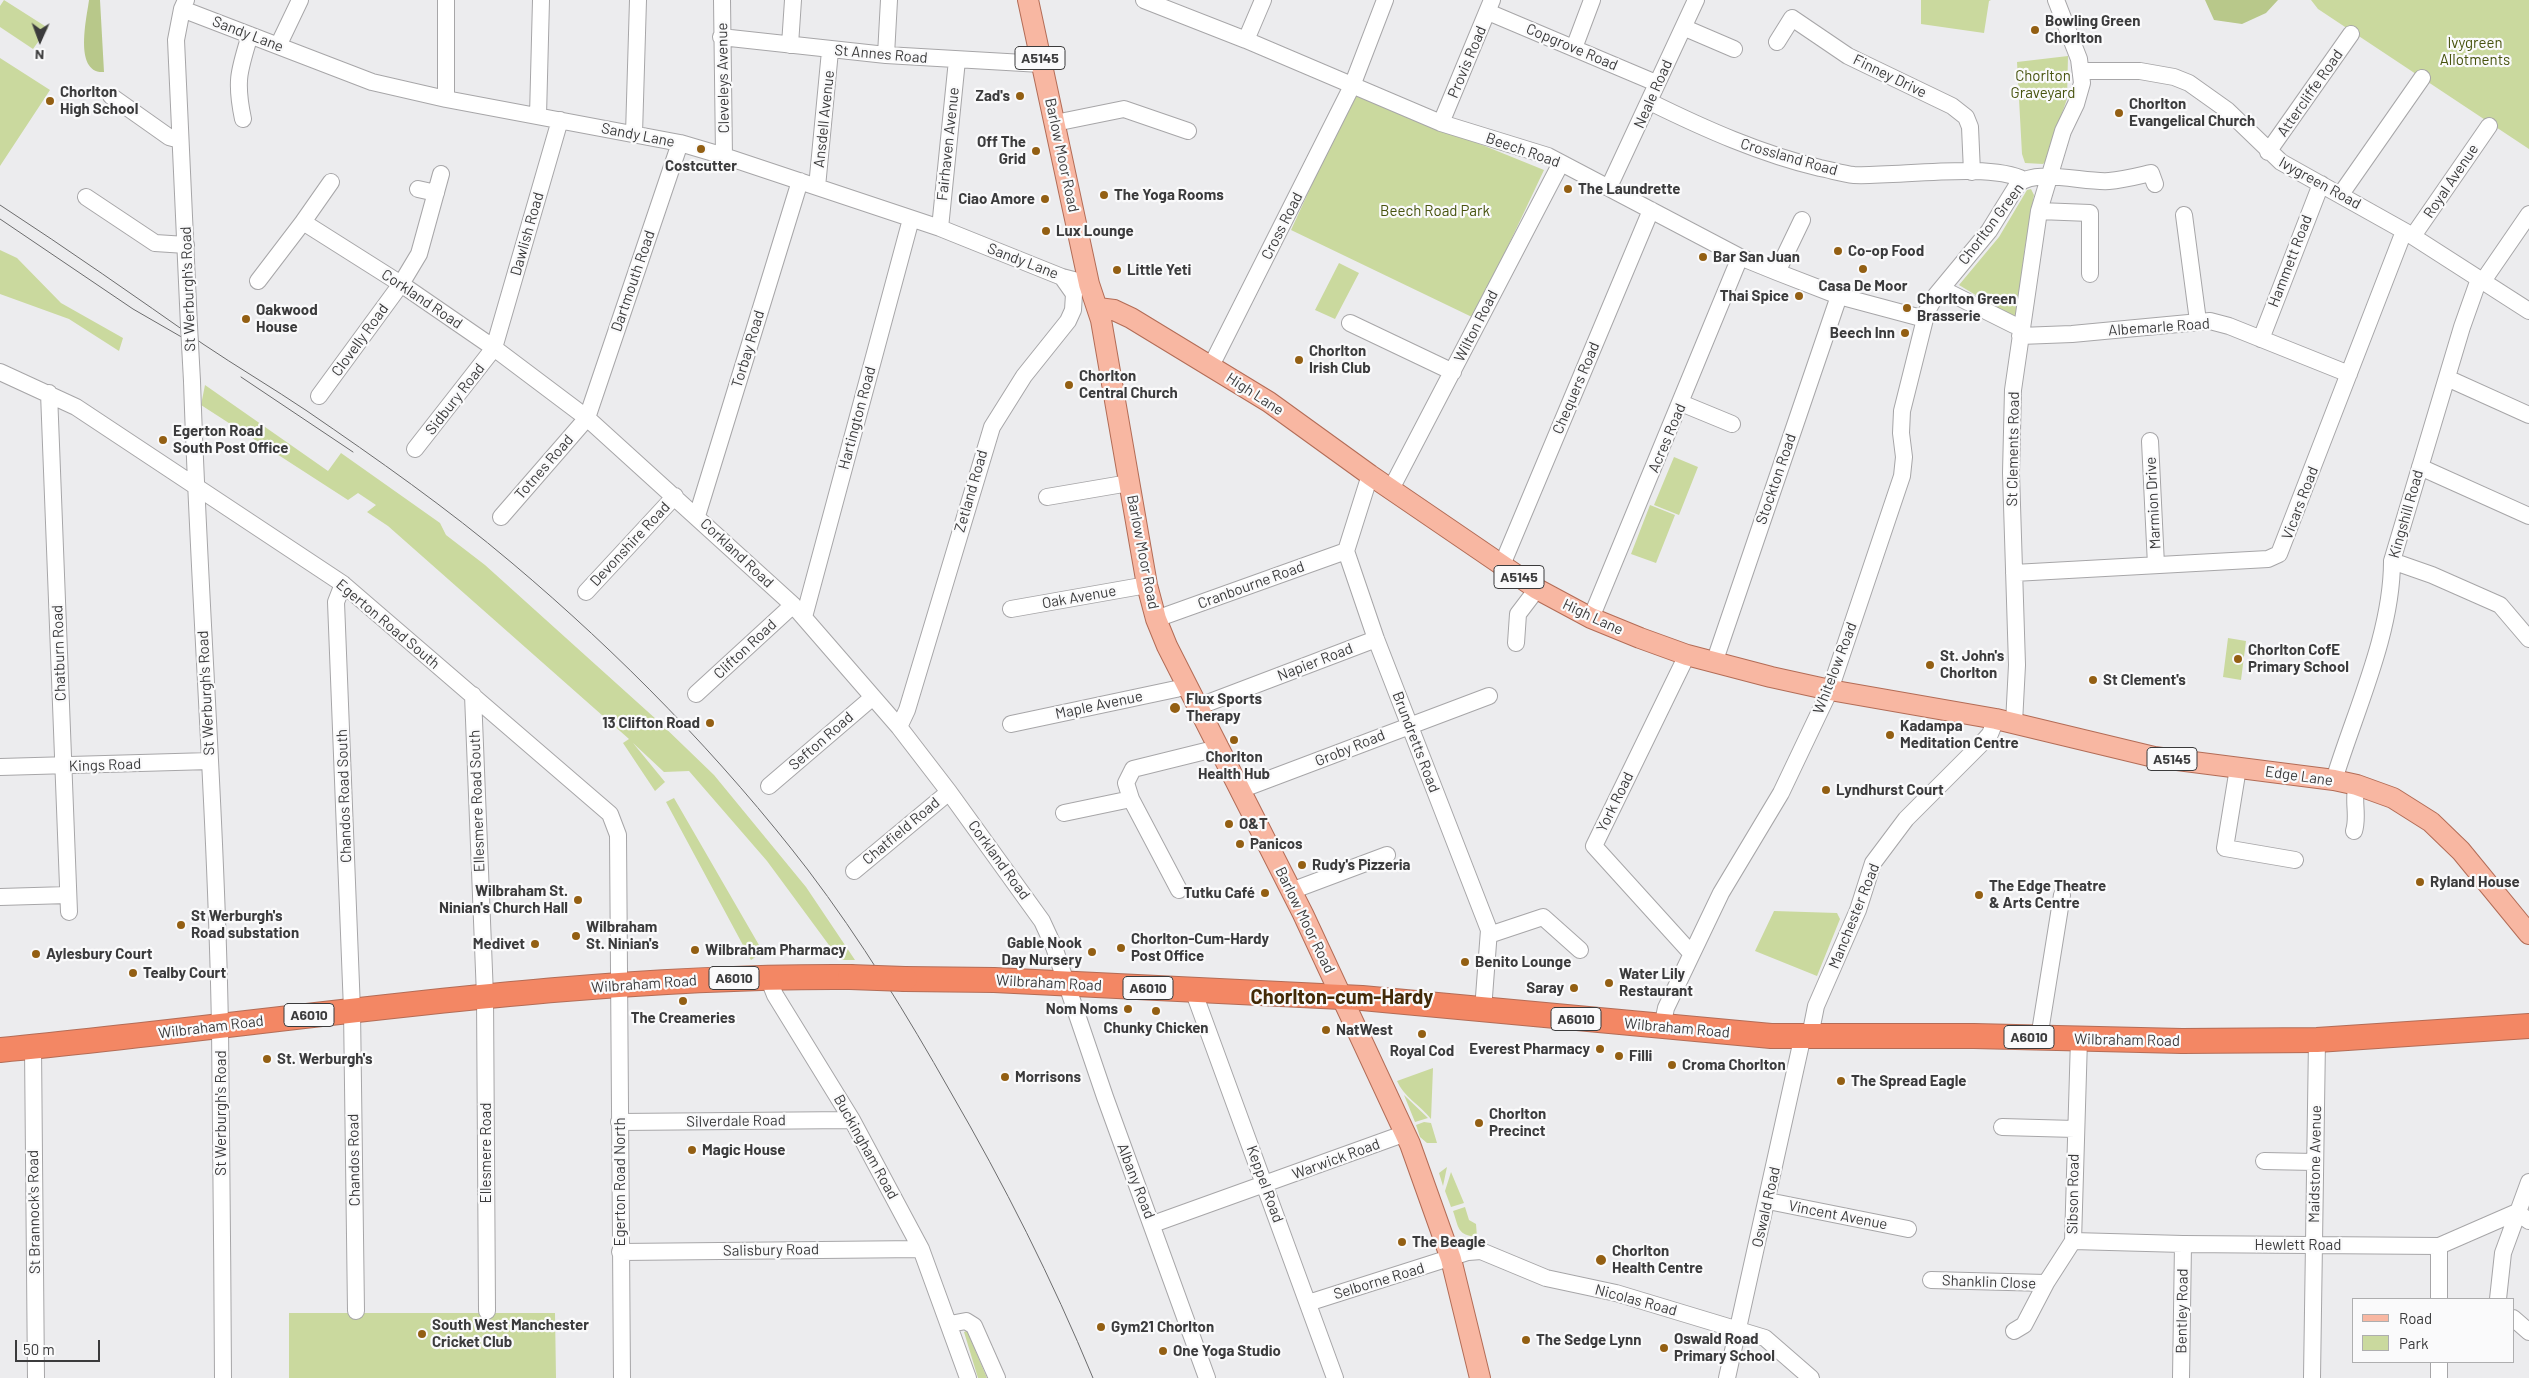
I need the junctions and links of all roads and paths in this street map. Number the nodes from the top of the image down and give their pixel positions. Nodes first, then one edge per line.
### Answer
1 (300, 0) edge
2 (446, 0) edge
3 (541, 0) edge
4 (638, 0) edge
5 (722, 0) edge
6 (793, 0) edge
7 (889, 0) edge
8 (1028, 0) edge
9 (1263, 0) edge
10 (1384, 0) edge
11 (1592, 0) edge
12 (1696, 0) edge
13 (2056, 0) edge
14 (1154, 2) edge
15 (184, 5) edge
16 (1490, 6) edge
17 (1684, 28) junction
18 (2351, 34) dead end
19 (250, 35) junction
20 (721, 37) junction
21 (1246, 40) junction
22 (1777, 42) dead end
23 (790, 45) junction
24 (278, 46) junction
25 (1574, 48) junction
26 (1734, 49) dead end
27 (830, 50) junction
28 (886, 55) junction
29 (957, 60) junction
30 (1041, 64) junction
31 (2082, 71) junction
32 (2422, 78) dead end
33 (1656, 83) junction
34 (1352, 86) junction
35 (111, 96) dead end
36 (446, 99) junction
37 (1650, 102) junction
38 (538, 116) junction
39 (243, 119) dead end
40 (560, 120) junction
41 (1055, 123) junction
42 (1441, 123) junction
43 (2489, 126) dead end
44 (1188, 131) dead end
45 (634, 134) junction
46 (180, 140) junction
47 (680, 143) junction
48 (2268, 152) junction
49 (724, 156) junction
50 (1561, 163) junction
51 (1972, 172) junction
52 (441, 174) dead end
53 (2047, 178) junction
54 (2024, 180) junction
55 (800, 181) junction
56 (331, 182) dead end
57 (2155, 184) dead end
58 (2320, 184) junction
59 (817, 187) junction
60 (1609, 187) junction
61 (418, 189) dead end
62 (436, 194) junction
63 (2341, 194) junction
64 (86, 198) dead end
65 (1651, 210) junction
66 (2039, 211) junction
67 (2529, 214) edge
68 (2184, 216) dead end
69 (911, 219) junction
70 (1802, 220) dead end
71 (303, 222) junction
72 (940, 228) junction
73 (2410, 234) junction
74 (186, 245) junction
75 (1740, 257) junction
76 (1777, 272) junction
77 (2090, 274) dead end
78 (1062, 277) junction
79 (2481, 280) junction
80 (258, 281) dead end
81 (401, 284) junction
82 (1089, 284) junction
83 (1942, 289) junction
84 (1839, 296) junction
85 (1098, 308) junction
86 (2529, 311) edge
87 (1924, 319) junction
88 (2198, 321) junction
89 (1350, 324) dead end
90 (2021, 331) junction
91 (2261, 338) junction
92 (494, 348) junction
93 (1211, 366) junction
94 (0, 372) edge
95 (1453, 372) junction
96 (2349, 374) junction
97 (2447, 378) junction
98 (49, 393) junction
99 (319, 396) dead end
100 (1681, 403) junction
101 (2529, 415) edge
102 (587, 418) junction
103 (1732, 424) dead end
104 (2150, 440) dead end
105 (415, 449) dead end
106 (2420, 467) junction
107 (1370, 475) junction
108 (1129, 483) junction
109 (195, 487) junction
110 (1391, 489) junction
111 (675, 496) junction
112 (1047, 497) dead end
113 (697, 516) junction
114 (2529, 516) edge
115 (501, 517) dead end
116 (1346, 551) junction
117 (2392, 561) junction
118 (1502, 565) junction
119 (2156, 566) junction
120 (2014, 572) junction
121 (343, 584) junction
122 (1147, 585) junction
123 (1537, 589) junction
124 (586, 592) dead end
125 (1012, 609) dead end
126 (798, 611) junction
127 (1591, 618) junction
128 (1156, 619) junction
129 (2529, 638) edge
130 (1376, 639) junction
131 (1516, 643) dead end
132 (1687, 655) junction
133 (1714, 662) junction
134 (1186, 684) junction
135 (1830, 690) junction
136 (696, 694) dead end
137 (473, 695) junction
138 (1489, 696) dead end
139 (873, 697) junction
140 (1197, 707) junction
141 (2005, 721) junction
142 (1011, 724) dead end
143 (1409, 725) junction
144 (899, 727) junction
145 (1218, 748) junction
146 (210, 761) junction
147 (63, 766) junction
148 (0, 767) edge
149 (2238, 768) junction
150 (2334, 780) junction
151 (2356, 785) junction
152 (769, 786) dead end
153 (1240, 790) junction
154 (949, 792) junction
155 (1131, 799) junction
156 (1064, 813) dead end
157 (2354, 831) dead end
158 (1387, 855) dead end
159 (2295, 860) dead end
160 (854, 871) dead end
161 (1179, 890) dead end
162 (1291, 891) junction
163 (68, 895) junction
164 (2062, 895) dead end
165 (0, 897) edge
166 (69, 912) dead end
167 (2529, 934) edge
168 (1489, 935) junction
169 (1580, 950) dead end
170 (1691, 954) junction
171 (770, 977) junction
172 (1065, 984) junction
173 (619, 986) junction
174 (1193, 990) junction
175 (485, 996) junction
176 (1343, 997) junction
177 (352, 1010) junction
178 (1483, 1010) junction
179 (2526, 1024) edge
180 (220, 1026) junction
181 (1662, 1027) junction
182 (1807, 1036) junction
183 (2039, 1038) junction
184 (2079, 1039) junction
185 (2317, 1040) junction
186 (32, 1047) junction
187 (0, 1050) edge
188 (852, 1120) junction
189 (619, 1122) junction
190 (2002, 1127) dead end
191 (2075, 1130) junction
192 (1406, 1133) junction
193 (2264, 1161) dead end
194 (2315, 1162) junction
195 (2529, 1182) edge
196 (1265, 1185) junction
197 (1768, 1201) junction
198 (2523, 1216) edge
199 (1153, 1224) junction
200 (1908, 1229) dead end
201 (2073, 1241) junction
202 (2183, 1244) junction
203 (2314, 1245) junction
204 (2439, 1246) junction
205 (921, 1249) junction
206 (620, 1252) junction
207 (1451, 1259) junction
208 (1931, 1280) dead end
209 (2046, 1283) junction
210 (2439, 1298) edge
211 (2498, 1298) edge
212 (1308, 1303) junction
213 (356, 1311) dead end
214 (488, 1311) dead end
215 (2514, 1319) edge
216 (950, 1324) junction
217 (1738, 1330) junction
218 (2014, 1331) dead end
219 (2529, 1332) edge
220 (2439, 1363) edge
221 (36, 1378) edge
222 (223, 1378) edge
223 (622, 1378) edge
224 (968, 1378) edge
225 (997, 1378) edge
226 (1207, 1378) edge
227 (1335, 1378) edge
228 (1480, 1378) edge
229 (1727, 1378) edge
230 (1811, 1378) edge
231 (2181, 1378) edge
232 (2312, 1378) edge
233 (2439, 1378) edge

1 - 24 street
2 - 36 street
3 - 38 street
4 - 45 street
5 - 20 street, Cleveleys Avenue
6 - 23 street
7 - 28 street
8 - 30 main road, Barlow Moor Road / A5145
9 - 21 street
10 - 34 street, Cross Road
11 - 25 street
12 - 17 street, Neale Road
13 - 31 street
14 - 21 street, Beech Road
15 - 19 street, Sandy Lane
15 - 46 street, St Werburgh's Road
16 - 25 street, Copgrove Road
16 - 42 street, Provis Road
17 - 26 street
17 - 33 street, Neale Road
18 - 48 street, Attercliffe Road
19 - 24 street, Sandy Lane
19 - 39 street
20 - 23 street, St Annes Road
20 - 49 street, Cleveleys Avenue
21 - 34 street, Beech Road
22 - 51 street, Finney Drive
23 - 27 street, St Annes Road
24 - 36 street, Sandy Lane
25 - 33 street, Copgrove Road
27 - 28 street, St Annes Road
27 - 59 street, Ansdell Avenue
28 - 29 street, St Annes Road
29 - 30 street, St Annes Road
29 - 72 street, Fairhaven Avenue
30 - 41 main road, Barlow Moor Road / A5145
31 - 48 street, Ivygreen Road
31 - 53 street, St Clements Road
32 - 63 street
33 - 37 street, Neale Road
34 - 42 street, Beech Road
34 - 93 street, Cross Road
35 - 46 street
36 - 38 street, Sandy Lane
37 - 51 street, Crossland Road
37 - 60 street, Neale Road
38 - 40 street, Sandy Lane
40 - 45 street, Sandy Lane
40 - 92 street, Dawlish Road
41 - 44 street
41 - 82 main road, Barlow Moor Road / A5145
42 - 50 street, Beech Road
43 - 73 street, Royal Avenue
45 - 47 street, Sandy Lane
46 - 74 street, St Werburgh's Road
47 - 49 street, Sandy Lane
47 - 102 street, Dartmouth Road
48 - 58 street, Ivygreen Road
49 - 55 street, Sandy Lane
50 - 60 street, Beech Road
50 - 95 street, Wilton Road
51 - 54 street, Crossland Road
52 - 62 street, Clovelly Road
53 - 54 street, Chorlton Green
53 - 57 street, Chorlton Green
53 - 66 street, St Clements Road
54 - 83 street, Chorlton Green
55 - 59 street, Sandy Lane
55 - 113 street, Torbay Road
56 - 71 street
58 - 63 street, Ivygreen Road
58 - 91 street, Hammett Road
59 - 69 street, Sandy Lane
60 - 65 street, Beech Road
61 - 62 street
62 - 81 street, Clovelly Road
63 - 73 street, Ivygreen Road
64 - 74 street
65 - 75 street, Beech Road
65 - 118 street, Chequers Road
66 - 77 street
66 - 90 street, St Clements Road
67 - 79 street, Kingshill Road
68 - 88 street
69 - 72 street, Sandy Lane
69 - 126 street, Hartington Road
70 - 76 street
71 - 80 street
71 - 81 street, Corkland Road
72 - 78 street, Sandy Lane
73 - 79 street, Ivygreen Road
73 - 96 street, Vicars Road
74 - 109 street, St Werburgh's Road, bridge
75 - 76 street, Beech Road
75 - 100 street, Acres Road
76 - 84 street, Beech Road
78 - 82 street, Sandy Lane
78 - 144 street, Zetland Road
79 - 86 street, Ivygreen Road
79 - 97 street, Kingshill Road
81 - 92 street, Corkland Road
81 - 99 street, Clovelly Road
82 - 85 main road, Barlow Moor Road / A5145
83 - 87 street, Whitelow Road
83 - 90 street
84 - 87 street, Beech Road
84 - 133 street, Stockton Road
85 - 93 main road, High Lane / A5145
85 - 108 main road, Barlow Moor Road
87 - 135 street, Whitelow Road
88 - 90 street, Albemarle Road
88 - 91 street, Albemarle Road
89 - 95 street
90 - 120 street, St Clements Road
91 - 96 street, Albemarle Road
92 - 102 street, Corkland Road
92 - 105 street, Sidbury Road
93 - 107 main road, High Lane / A5145
94 - 98 street, Egerton Road South
95 - 110 street, Wilton Road
96 - 119 street, Vicars Road
97 - 101 street
97 - 106 street, Kingshill Road
98 - 109 street, Egerton Road South
98 - 147 street, Chatburn Road
100 - 103 street
100 - 127 street, Acres Road
102 - 111 street, Corkland Road
102 - 115 street, Totnes Road
104 - 119 street, Marmion Drive
106 - 114 street
106 - 117 street, Kingshill Road
107 - 110 main road, High Lane / A5145
107 - 116 street
108 - 112 street
108 - 122 main road, Barlow Moor Road
109 - 121 street, Egerton Road South
109 - 146 street, St Werburgh's Road
110 - 118 main road, High Lane / A5145
111 - 113 street, Corkland Road
111 - 124 street, Devonshire Road
113 - 126 street, Corkland Road
116 - 128 street, Cranbourne Road
116 - 130 street, Brundretts Road
117 - 129 street
117 - 150 street, Kingshill Road
118 - 123 main road, High Lane / A5145
119 - 120 street, Vicars Road
120 - 141 street, St Clements Road
121 - 137 street, Egerton Road South
121 - 177 street, Chandos Road South
122 - 125 street, Oak Avenue
122 - 128 main road, Barlow Moor Road
123 - 127 main road, High Lane / A5145
123 - 131 street
126 - 136 street, Clifton Road
126 - 139 street, Corkland Road
127 - 132 main road, High Lane / A5145
128 - 134 main road, Barlow Moor Road
130 - 140 street, Napier Road
130 - 143 street, Brundretts Road
132 - 133 main road, High Lane / A5145
132 - 170 street, York Road
133 - 135 main road, High Lane / A5145
134 - 140 main road, Barlow Moor Road
134 - 142 street, Maple Avenue
135 - 141 main road, High Lane / A5145
135 - 170 street, Whitelow Road
137 - 173 street, Egerton Road South
137 - 175 street, Ellesmere Road South
138 - 143 street, Groby Road
139 - 144 street, Corkland Road
139 - 152 street, Sefton Road
140 - 145 main road, Barlow Moor Road
141 - 149 main road, Edge Lane / A5145
141 - 182 street, Manchester Road
143 - 153 street, Groby Road
143 - 168 street, Brundretts Road
144 - 154 street, Corkland Road
145 - 153 main road, Barlow Moor Road
145 - 155 street
146 - 147 street, Kings Road
146 - 180 street, St Werburgh's Road
147 - 148 street, Kings Road
147 - 163 street, Chatburn Road
149 - 150 main road, Edge Lane / A5145
149 - 159 street
150 - 151 main road, Edge Lane / A5145
151 - 157 street
151 - 167 main road, Edge Lane / A5145
153 - 162 main road, Barlow Moor Road
154 - 160 street, Chatfield Road
154 - 172 street, Corkland Road
155 - 156 street
155 - 161 street
158 - 162 street
162 - 176 main road, Barlow Moor Road
163 - 165 street
163 - 166 street, Chatburn Road
164 - 183 street
168 - 169 street
168 - 178 street, Brundretts Road
170 - 181 street, Whitelow Road
171 - 172 highway, Wilbraham Road / A6010, bridge
171 - 173 highway, Wilbraham Road / A6010
171 - 188 street, Buckingham Road
172 - 174 highway, Wilbraham Road / A6010
172 - 199 street, Albany Road
173 - 175 highway, Wilbraham Road / A6010
173 - 189 street, Egerton Road North
174 - 176 highway, Wilbraham Road / A6010
174 - 196 street, Keppel Road
175 - 177 highway, Wilbraham Road / A6010
175 - 214 street, Ellesmere Road
176 - 178 highway, Wilbraham Road / A6010
176 - 192 main road, Barlow Moor Road
177 - 180 highway, Wilbraham Road / A6010
177 - 213 street, Chandos Road
178 - 181 highway, Wilbraham Road / A6010
179 - 185 highway, Wilbraham Road / A6010
180 - 186 highway, Wilbraham Road / A6010
180 - 222 street, St Werburgh's Road
181 - 182 highway, Wilbraham Road / A6010
182 - 183 highway, Wilbraham Road / A6010
182 - 197 street, Oswald Road
183 - 184 highway, Wilbraham Road / A6010
184 - 185 highway, Wilbraham Road / A6010
184 - 191 street, Sibson Road
185 - 194 street, Maidstone Avenue
186 - 187 highway, Wilbraham Road / A6010
186 - 221 street, St Brannock's Road
188 - 189 street, Silverdale Road
188 - 205 street, Buckingham Road
189 - 206 street, Egerton Road North
190 - 191 street
191 - 201 street, Sibson Road
192 - 196 street, Warwick Road
192 - 207 main road, Barlow Moor Road
193 - 194 street
194 - 203 street, Maidstone Avenue
195 - 198 street
196 - 199 street, Warwick Road
196 - 212 street, Keppel Road
197 - 200 street, Vincent Avenue
197 - 217 street, Oswald Road
198 - 204 street, Hewlett Road
198 - 211 street
199 - 226 street, Albany Road
201 - 202 street, Hewlett Road
201 - 209 street, Sibson Road
202 - 203 street, Hewlett Road
202 - 231 street, Bentley Road
203 - 204 street, Hewlett Road
203 - 232 street, Maidstone Avenue
204 - 210 street
205 - 206 street, Salisbury Road
205 - 216 street, Buckingham Road
206 - 223 street, Egerton Road North
207 - 212 street, Selborne Road
207 - 217 street, Nicolas Road
207 - 228 main road
208 - 209 street, Shanklin Close
209 - 218 street, Sibson Road
212 - 227 street, Keppel Road
215 - 219 street
216 - 224 street, Buckingham Road
216 - 225 street
217 - 229 street, Oswald Road
217 - 230 street, Nicolas Road
220 - 233 street

